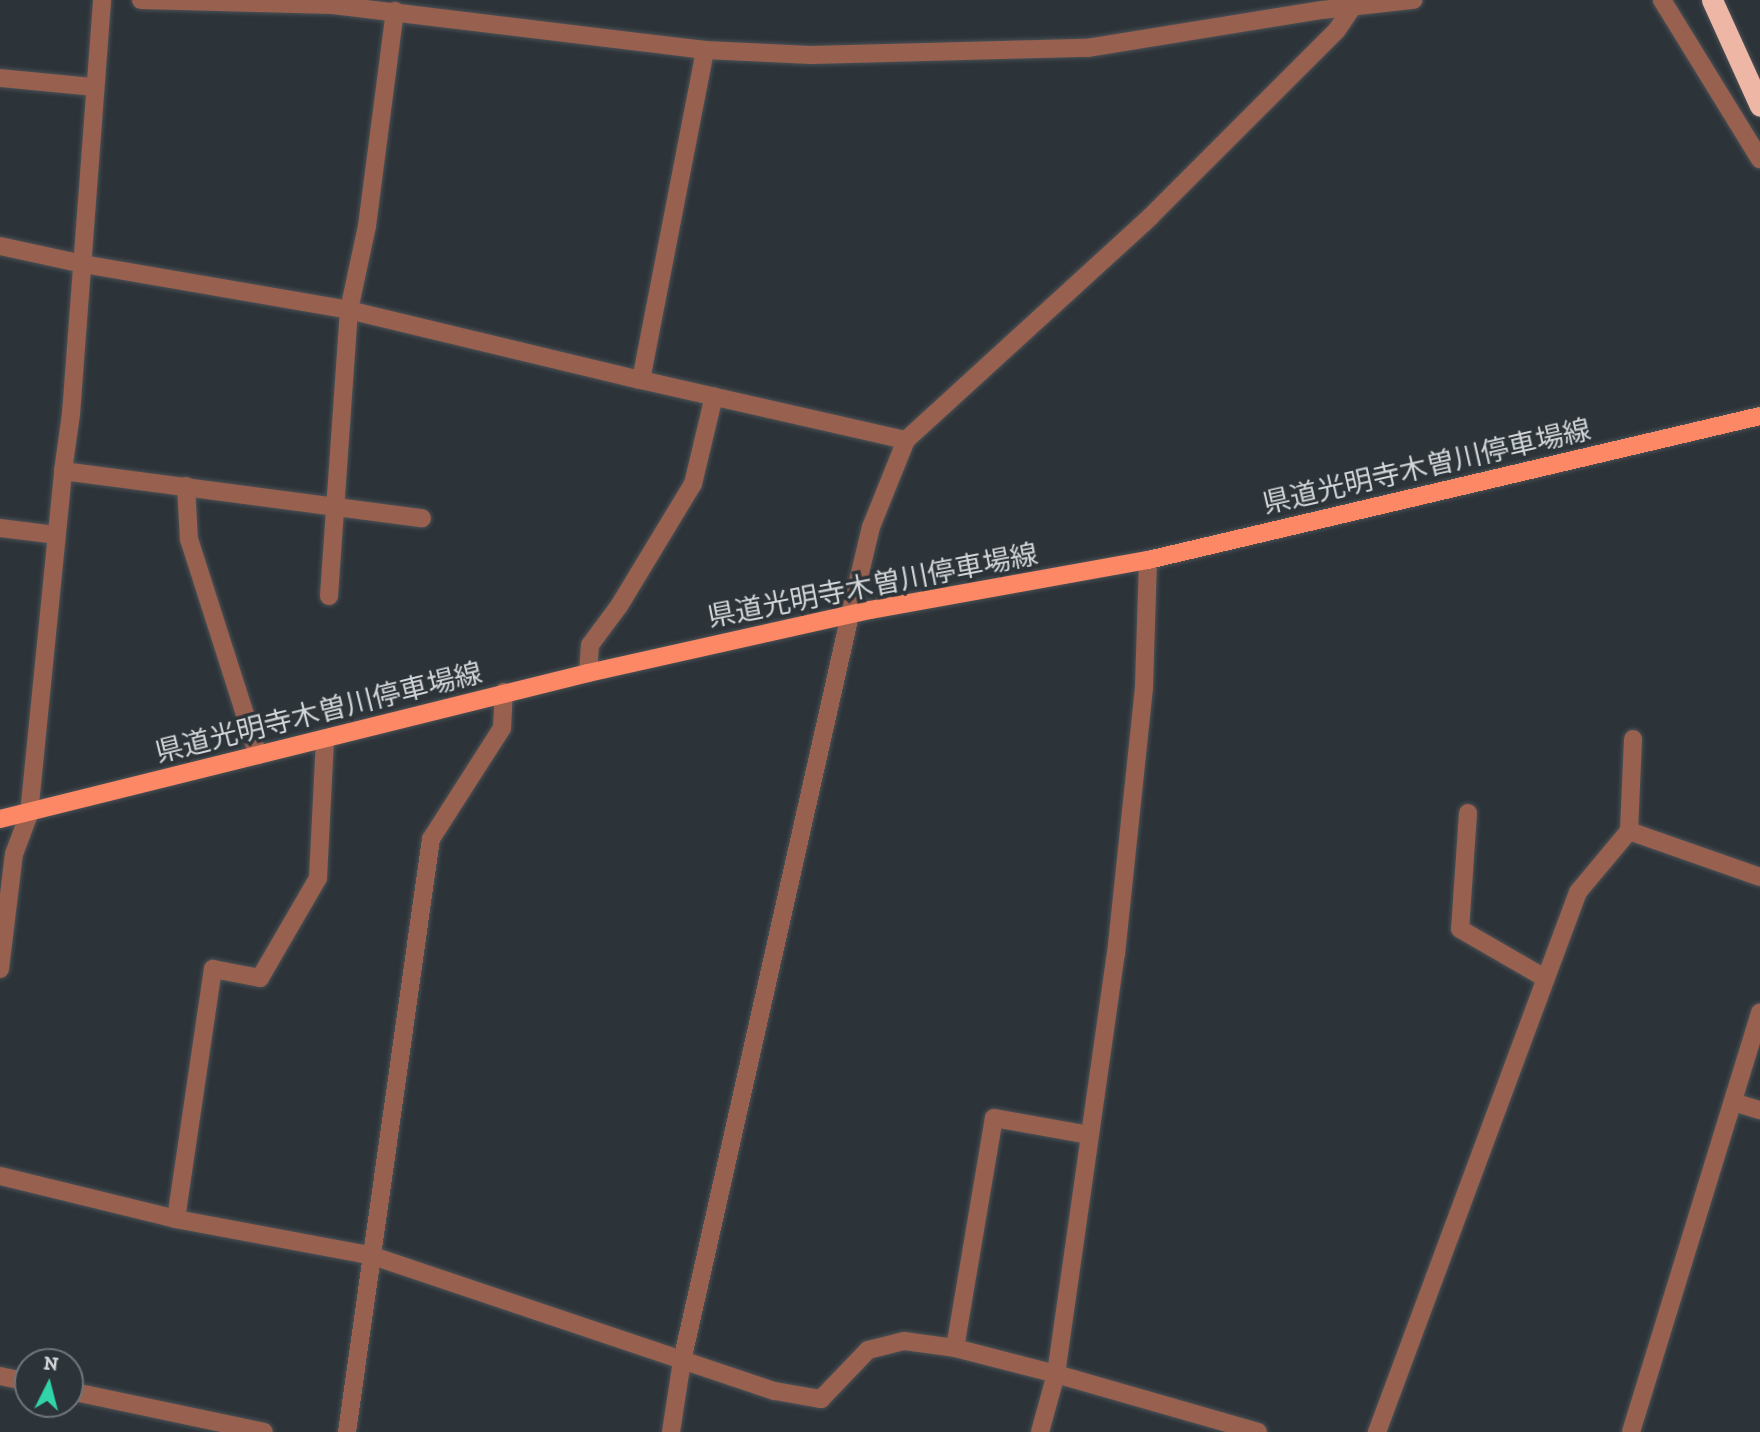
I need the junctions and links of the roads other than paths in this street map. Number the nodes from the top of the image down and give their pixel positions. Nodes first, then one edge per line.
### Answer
1 (102, 0) edge
2 (141, 0) edge
3 (1413, 0) edge
4 (1662, 0) edge
5 (1712, 0) edge
6 (1357, 3) edge
7 (395, 11) junction
8 (705, 50) junction
9 (0, 78) edge
10 (94, 87) junction
11 (1760, 106) edge
12 (1760, 159) edge
13 (0, 246) edge
14 (83, 264) junction
15 (349, 310) junction
16 (641, 380) junction
17 (714, 396) junction
18 (1760, 416) edge
19 (906, 440) junction
20 (63, 471) junction
21 (186, 485) junction
22 (333, 507) junction
23 (422, 518) dead end
24 (0, 528) edge
25 (56, 535) junction
26 (1147, 560) junction
27 (329, 596) dead end
28 (850, 615) junction
29 (588, 673) junction
30 (504, 692) junction
31 (325, 738) junction
32 (1633, 739) dead end
33 (258, 755) junction
34 (1468, 813) dead end
35 (29, 814) junction
36 (0, 819) edge
37 (1629, 831) junction
38 (1760, 877) edge
39 (0, 969) edge
40 (1545, 978) junction
41 (1760, 1012) edge
42 (1733, 1102) junction
43 (1760, 1110) edge
44 (1089, 1135) junction
45 (0, 1176) edge
46 (176, 1219) junction
47 (373, 1256) junction
48 (956, 1348) junction
49 (682, 1361) junction
50 (1056, 1374) junction
51 (84, 1394) edge
52 (264, 1432) edge
53 (347, 1432) edge
54 (671, 1432) edge
55 (1040, 1432) edge
56 (1258, 1432) edge
57 (1377, 1432) edge
58 (1631, 1432) edge

1 - 10 street
2 - 7 street
3 - 6 street
4 - 12 street
5 - 11 highway
6 - 8 street
6 - 19 street
7 - 8 street
7 - 15 street
8 - 16 street
9 - 10 street
10 - 14 street
13 - 14 street
14 - 15 street
14 - 20 street
15 - 16 street
15 - 22 street
16 - 17 street
17 - 19 street
17 - 29 street
18 - 26 main road, 県道光明寺木曽川停車場線
19 - 28 street
20 - 21 street
20 - 25 street
21 - 22 street
21 - 33 street
22 - 23 street
22 - 27 street
24 - 25 street
25 - 35 street
26 - 28 main road, 県道光明寺木曽川停車場線
26 - 44 street
28 - 29 main road, 県道光明寺木曽川停車場線
28 - 49 street
29 - 30 main road, 県道光明寺木曽川停車場線
30 - 31 main road, 県道光明寺木曽川停車場線
30 - 47 street
31 - 33 main road, 県道光明寺木曽川停車場線
31 - 46 street
32 - 37 street
33 - 35 main road, 県道光明寺木曽川停車場線
34 - 40 street
35 - 36 main road, 県道光明寺木曽川停車場線
35 - 39 street
37 - 38 street
37 - 40 street
40 - 57 street
41 - 42 street
42 - 43 street
42 - 58 street
44 - 48 street
44 - 50 street
45 - 46 street
46 - 47 street
47 - 49 street
47 - 53 street
48 - 49 street
48 - 50 street
49 - 54 street
50 - 55 street
50 - 56 street
51 - 52 street

